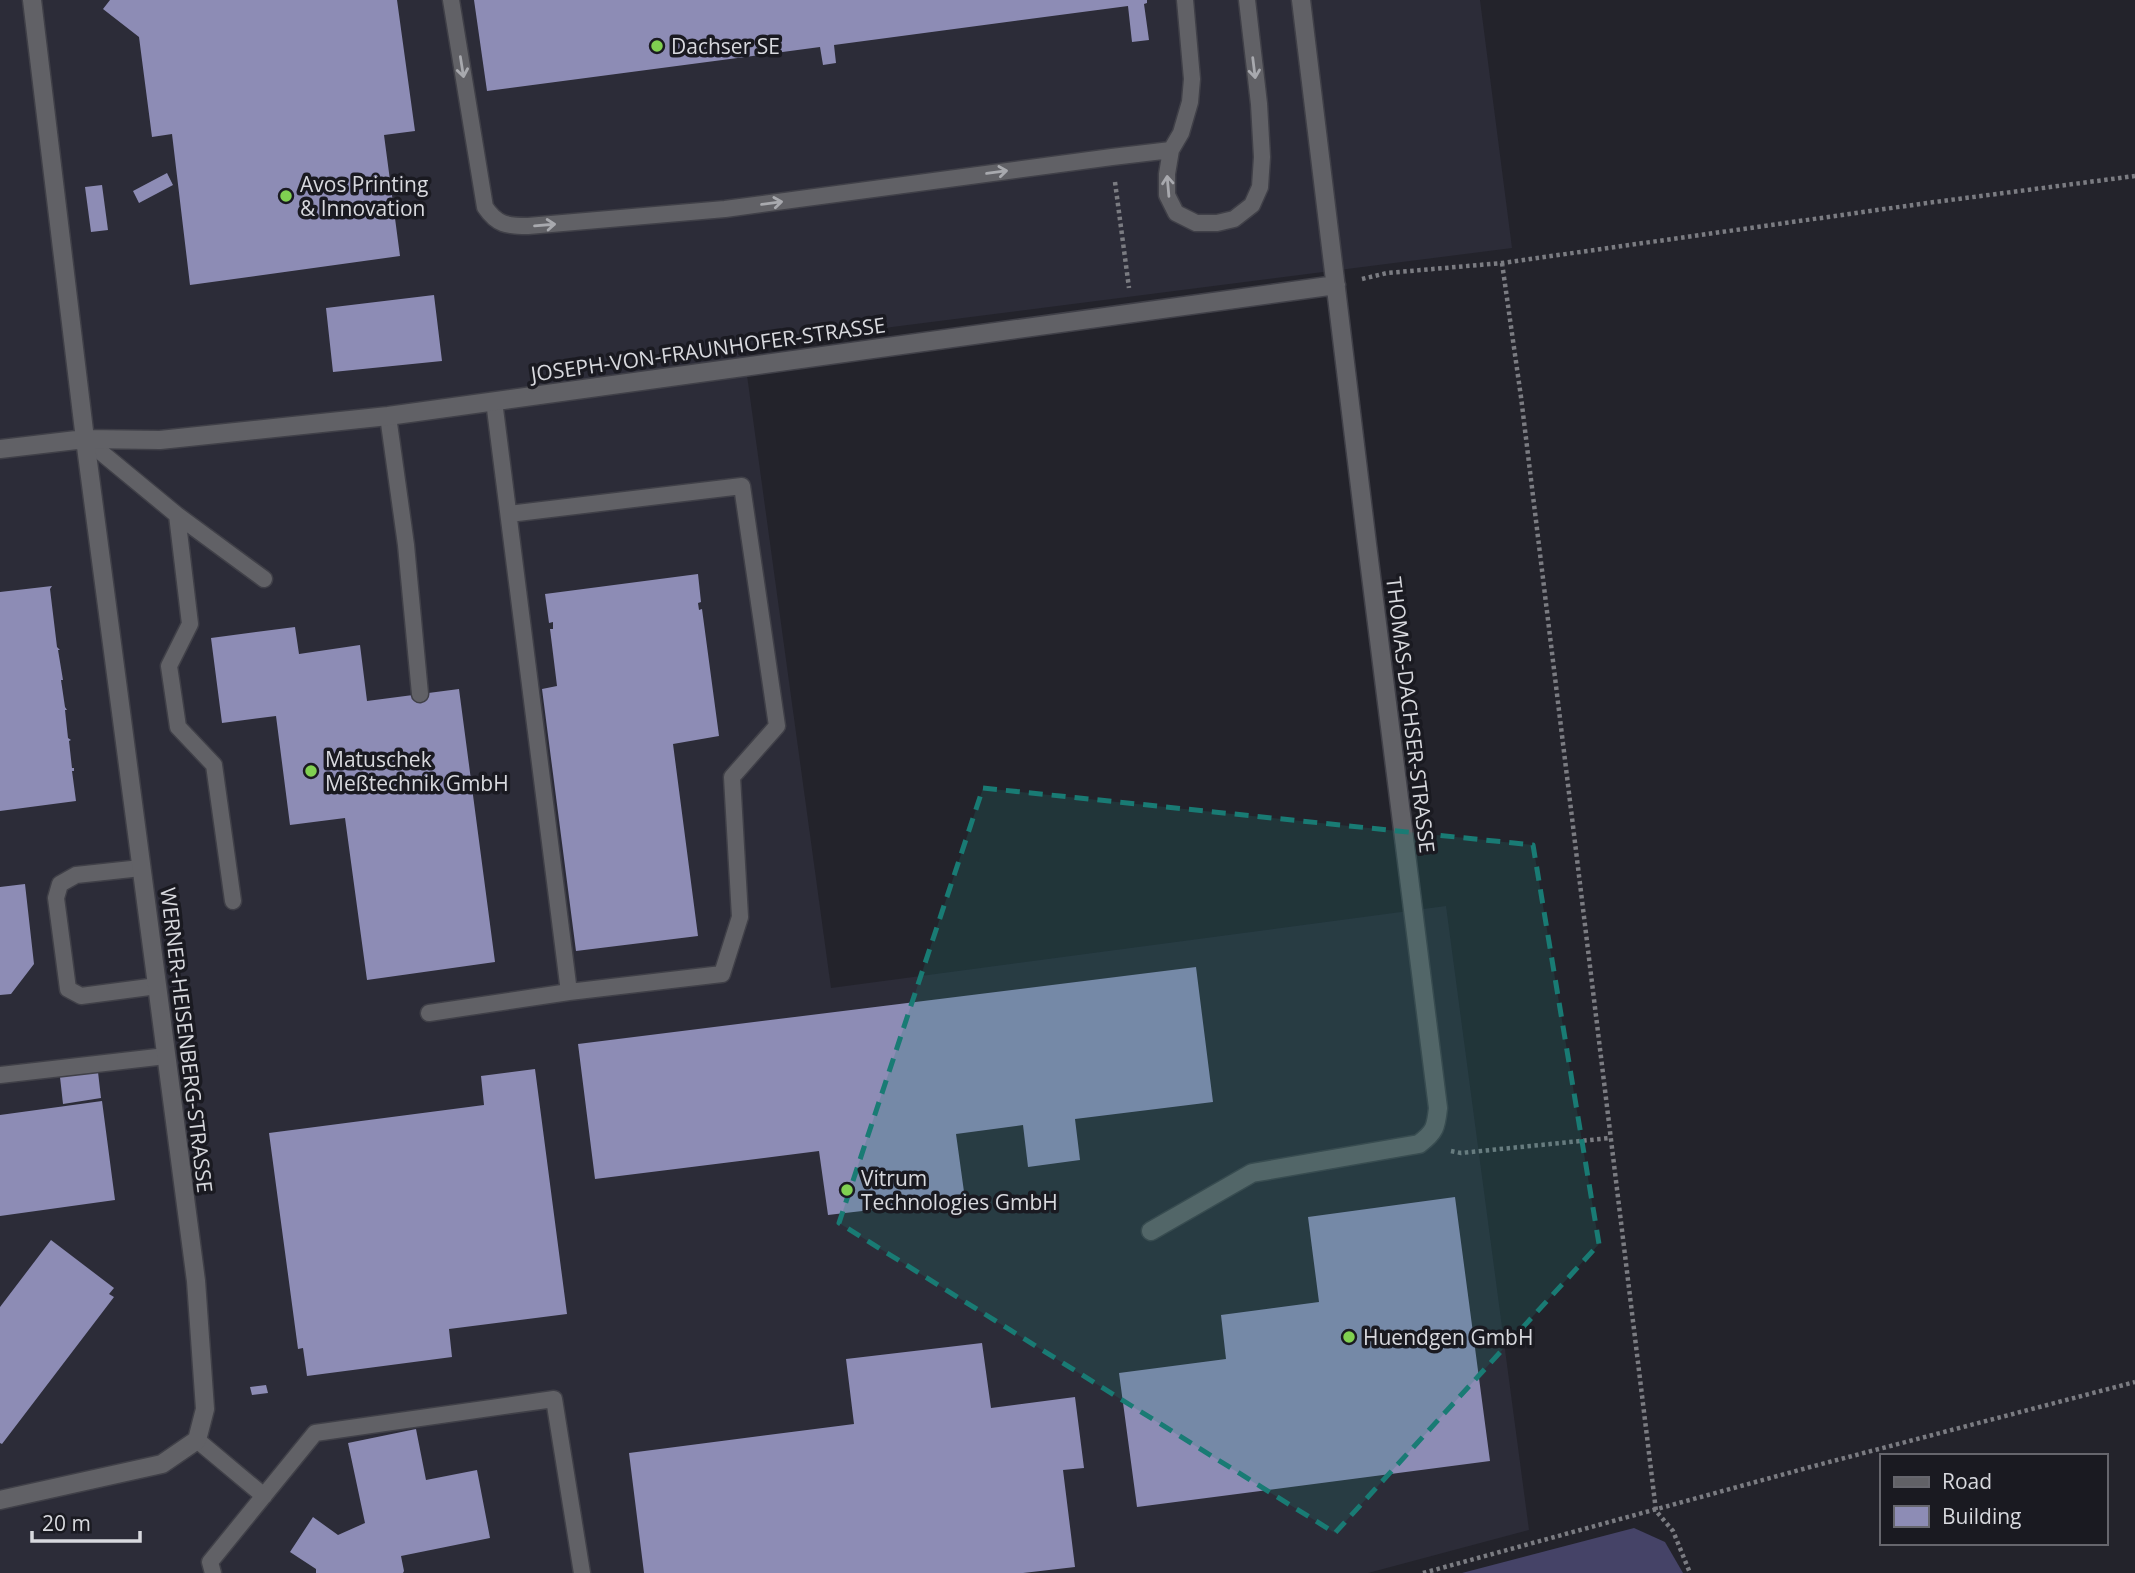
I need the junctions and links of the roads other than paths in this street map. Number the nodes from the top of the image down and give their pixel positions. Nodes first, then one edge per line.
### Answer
1 (32, 0) edge
2 (451, 0) edge
3 (1185, 0) edge
4 (1247, 0) edge
5 (1301, 0) edge
6 (1171, 150) junction
7 (1336, 285) junction
8 (494, 401) junction
9 (388, 416) junction
10 (85, 439) junction
11 (0, 449) edge
12 (509, 513) junction
13 (177, 515) junction
14 (264, 579) dead end
15 (420, 694) dead end
16 (141, 867) junction
17 (233, 901) dead end
18 (157, 986) junction
19 (569, 992) junction
20 (429, 1013) dead end
21 (166, 1056) junction
22 (0, 1075) edge
23 (1151, 1231) dead end
24 (197, 1440) junction
25 (264, 1496) junction
26 (0, 1500) edge
27 (213, 1573) edge
28 (582, 1573) edge

1 - 10 street
2 -> 6 lane
3 - 6 lane
4 -> 6 lane
5 - 7 street, THOMAS-DACHSER-STRASSE
7 - 8 street, JOSEPH-VON-FRAUNHOFER-STRASSE
7 - 23 street, THOMAS-DACHSER-STRASSE
8 - 9 street, JOSEPH-VON-FRAUNHOFER-STRASSE
8 - 12 lane
9 - 10 street, JOSEPH-VON-FRAUNHOFER-STRASSE
9 - 15 lane
10 - 11 street, JOSEPH-VON-FRAUNHOFER-STRASSE
10 - 13 lane
10 - 16 street, WERNER-HEISENBERG-STRASSE
12 - 19 lane
12 - 19 lane
13 - 14 lane
13 - 17 lane
16 - 18 street, WERNER-HEISENBERG-STRASSE
16 - 18 lane
18 - 21 street, WERNER-HEISENBERG-STRASSE
19 - 20 lane
21 - 22 lane
21 - 24 street, WERNER-HEISENBERG-STRASSE
24 - 25 lane
24 - 26 street
25 - 27 lane
25 - 28 lane

